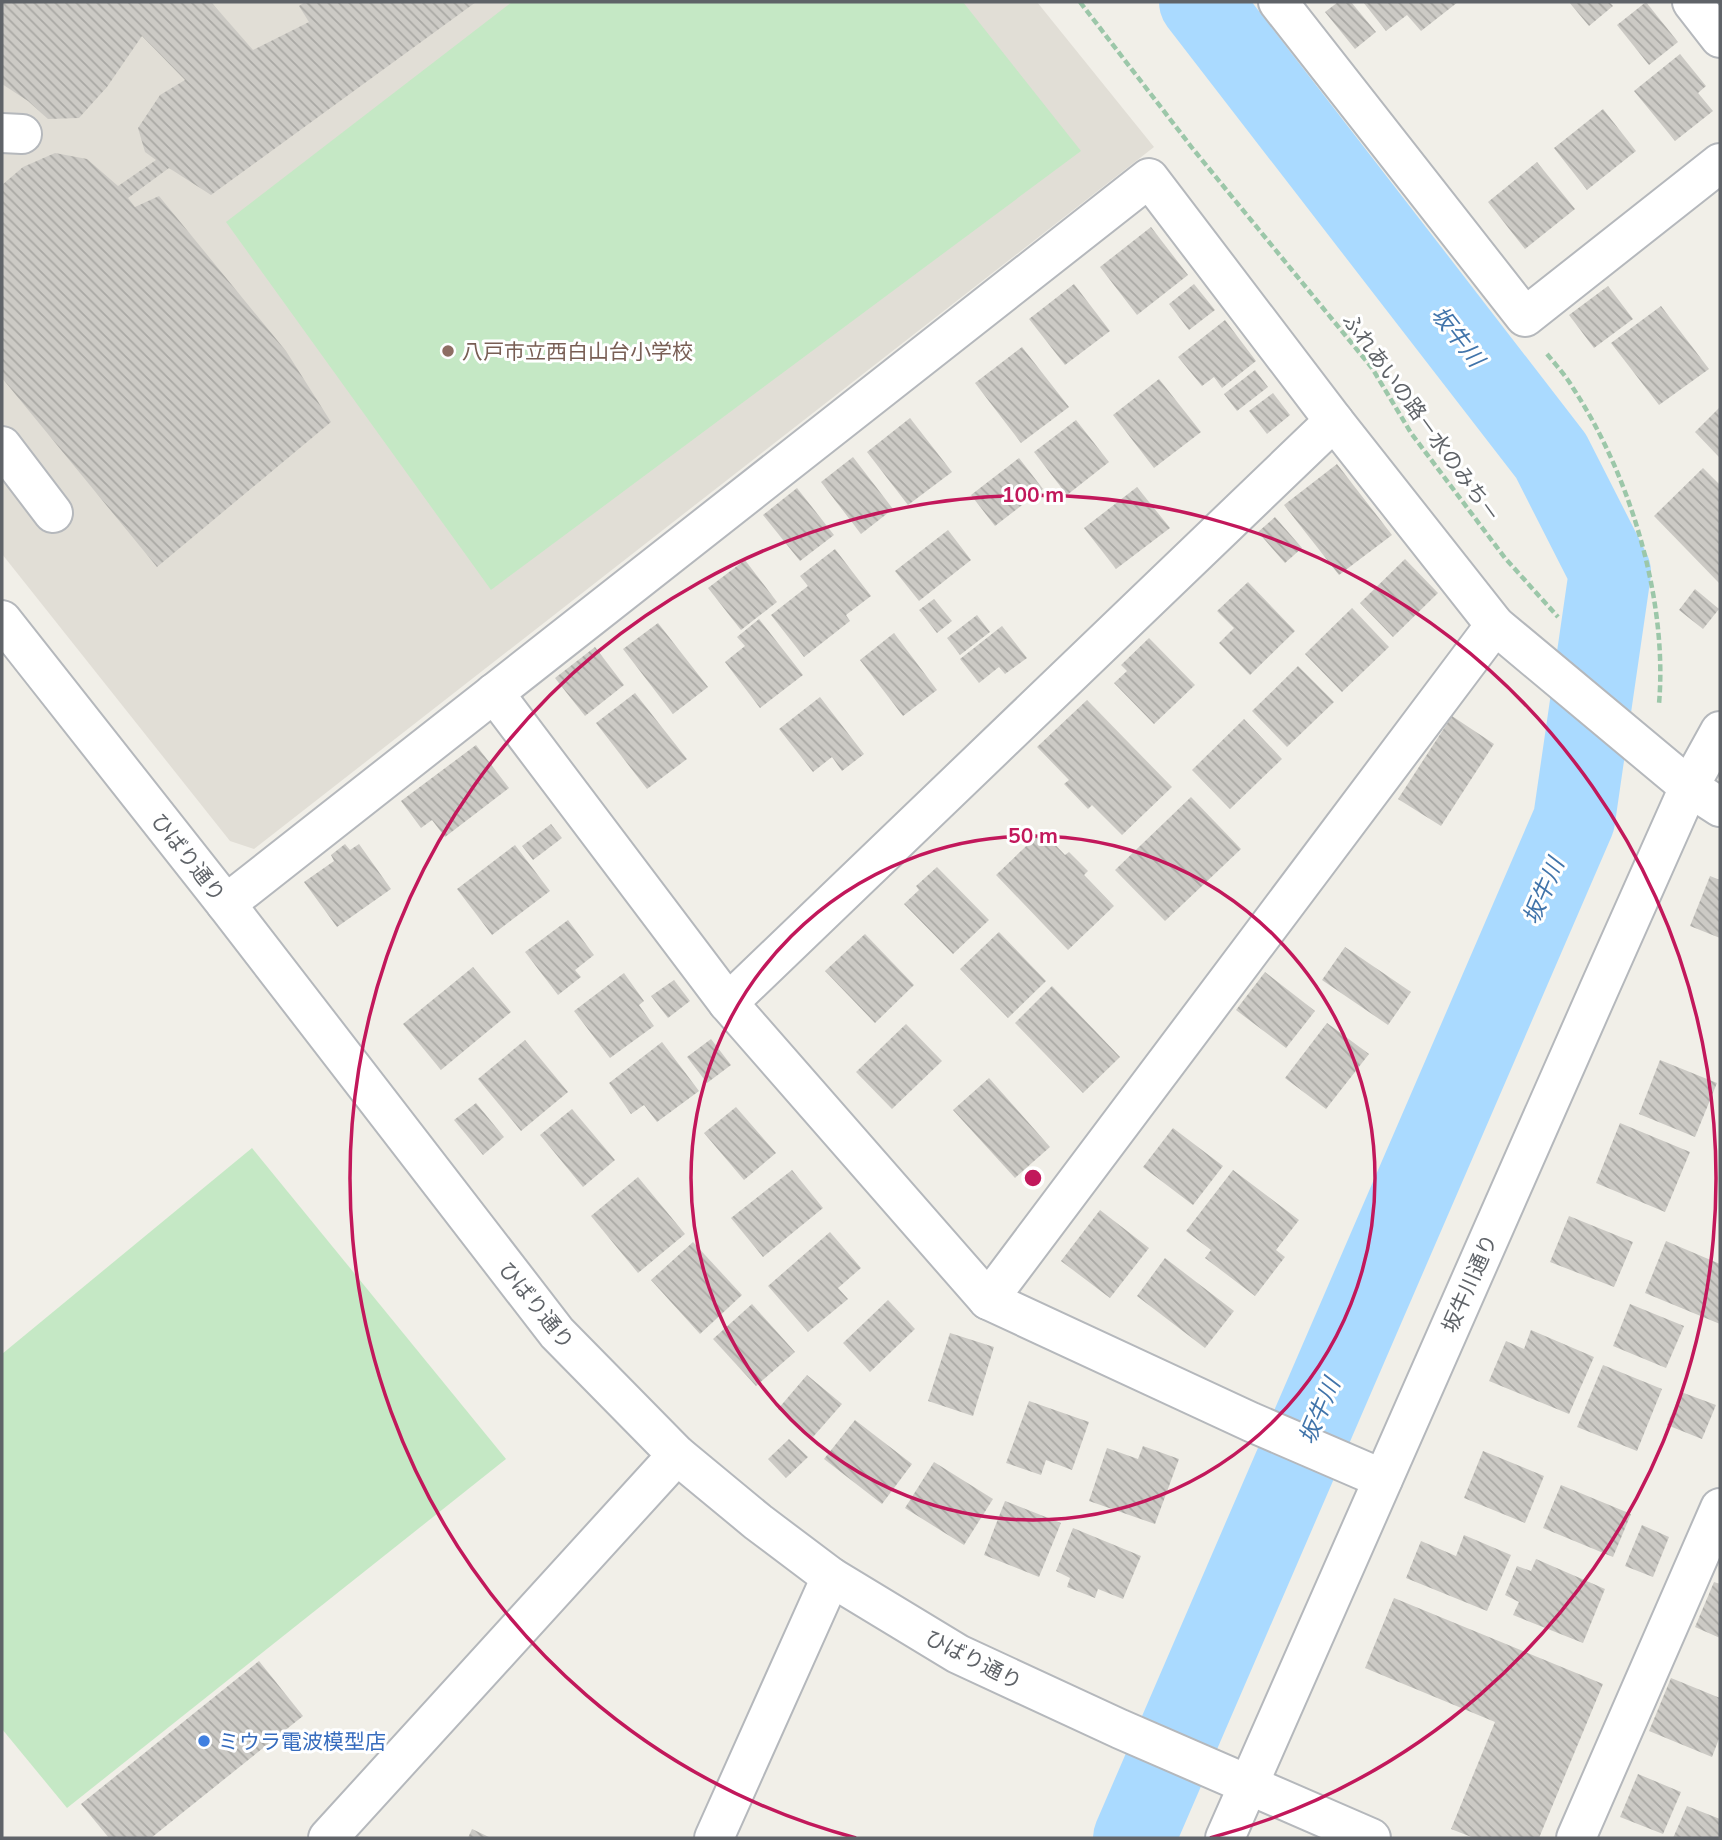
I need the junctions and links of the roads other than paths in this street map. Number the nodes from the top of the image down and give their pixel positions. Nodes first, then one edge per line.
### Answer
1 (1278, 2) edge
2 (1692, 2) edge
3 (1720, 38) edge
4 (1720, 163) edge
5 (1334, 421) junction
6 (2, 446) edge
7 (53, 513) dead end
8 (2, 620) edge
9 (1495, 625) junction
10 (494, 694) junction
11 (1720, 732) edge
12 (1705, 797) edge
13 (226, 904) junction
14 (728, 1003) junction
15 (988, 1300) junction
16 (677, 1455) junction
17 (1383, 1479) junction
18 (1720, 1508) edge
19 (831, 1577) junction
20 (1249, 1786) junction
21 (328, 1838) edge
22 (714, 1838) edge
23 (1225, 1838) edge
24 (1371, 1838) edge
25 (1576, 1838) edge

1 - 4 street
2 - 3 street
5 - 9 street
5 - 10 street
5 - 14 street
6 - 7 street
8 - 13 street, ひばり通り
9 - 12 street
9 - 15 street
10 - 13 street
10 - 14 street
11 - 12 street, 坂牛川通り
12 - 17 street, 坂牛川通り
13 - 16 street, ひばり通り
14 - 15 street
15 - 17 street
16 - 19 street, ひばり通り
16 - 21 street
17 - 20 street, 坂牛川通り
18 - 25 street
19 - 20 street, ひばり通り
19 - 22 street
20 - 23 street, 坂牛川通り
20 - 24 street, ひばり通り

